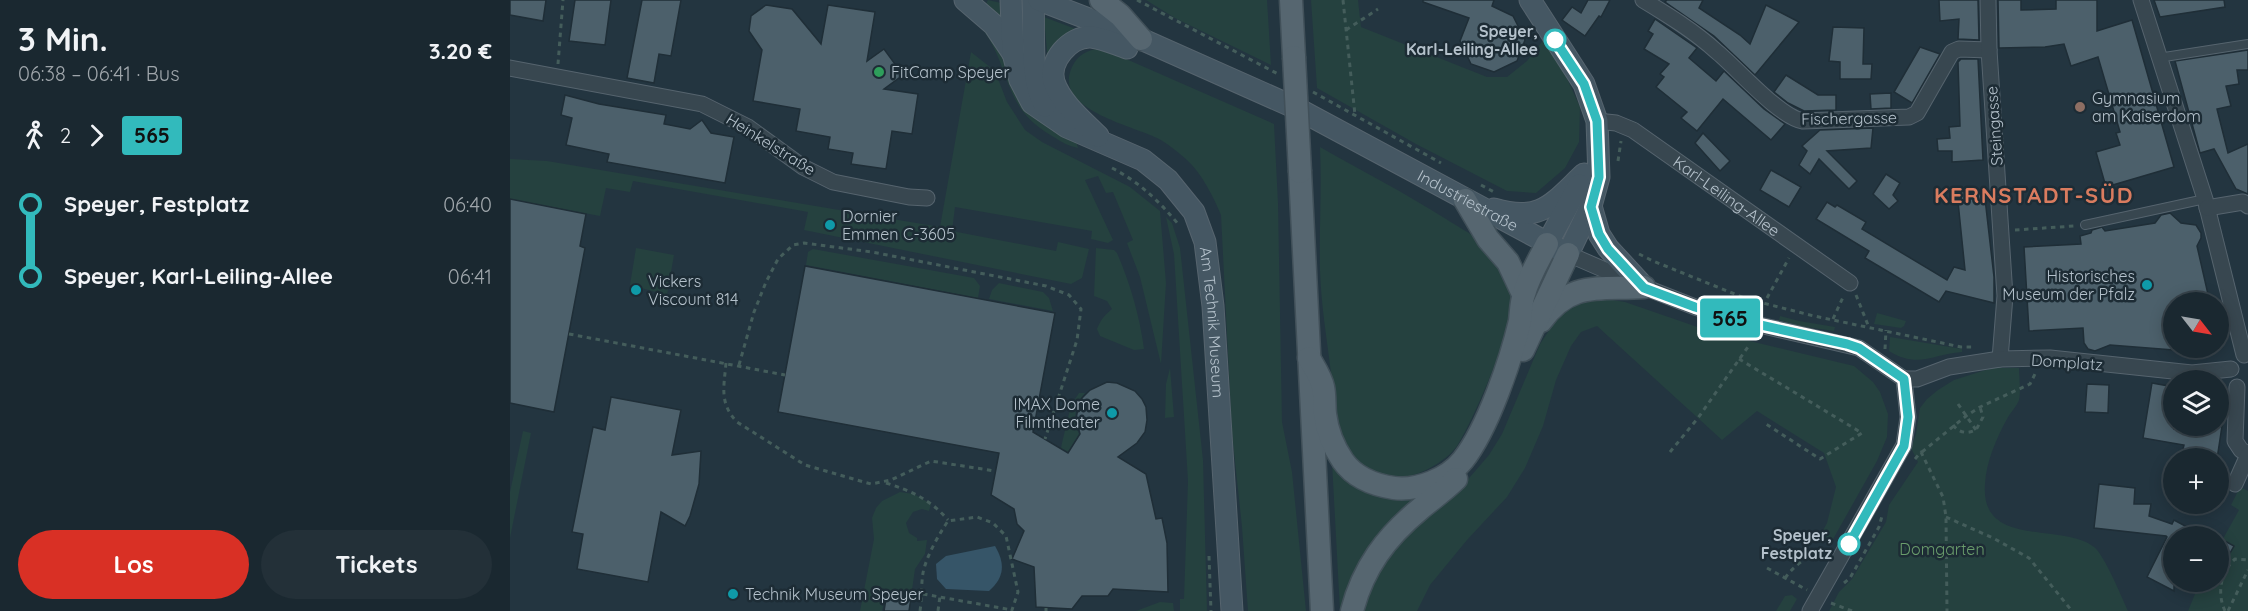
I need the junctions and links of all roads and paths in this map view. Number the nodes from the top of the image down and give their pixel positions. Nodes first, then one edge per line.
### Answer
1 (563, 0) edge
2 (965, 0) edge
3 (1011, 0) edge
4 (1033, 0) edge
5 (1039, 0) edge
6 (1101, 0) edge
7 (1137, 0) edge
8 (1280, 0) edge
9 (1291, 0) edge
10 (1343, 0) edge
11 (1530, 0) edge
12 (1643, 0) edge
13 (1988, 0) edge
14 (2141, 0) edge
15 (1378, 9) dead end
16 (1346, 30) junction
17 (1141, 39) junction
18 (2248, 44) edge
19 (1293, 47) junction
20 (1989, 50) junction
21 (1013, 53) junction
22 (1174, 54) junction
23 (2158, 58) junction
24 (510, 68) edge
25 (557, 76) junction
26 (1283, 77) dead end
27 (1313, 92) dead end
28 (1355, 115) junction
29 (1051, 117) junction
30 (1604, 128) junction
31 (1104, 154) junction
32 (1617, 163) dead end
33 (1446, 166) dead end
34 (1584, 174) junction
35 (1471, 191) junction
36 (1496, 193) dead end
37 (927, 198) dead end
38 (2206, 203) junction
39 (2248, 206) edge
40 (1591, 207) junction
41 (2085, 225) joint
42 (2014, 230) dead end
43 (1182, 234) dead end
44 (1797, 243) junction
45 (1547, 244) junction
46 (1633, 249) dead end
47 (1568, 254) junction
48 (1850, 283) junction
49 (1644, 288) junction
50 (1523, 294) junction
51 (1767, 298) dead end
52 (1833, 320) junction
53 (1869, 326) junction
54 (569, 334) dead end
55 (1526, 342) junction
56 (1750, 344) dead end
57 (2001, 353) junction
58 (2246, 355) edge
59 (1309, 358) junction
60 (2050, 358) junction
61 (1739, 359) junction
62 (726, 363) junction
63 (739, 365) junction
64 (2231, 369) junction
65 (785, 375) dead end
66 (1904, 379) junction
67 (2243, 389) edge
68 (1958, 404) dead end
69 (1980, 407) junction
70 (1966, 416) junction
71 (1763, 422) dead end
72 (1952, 425) junction
73 (1976, 430) junction
74 (1045, 440) dead end
75 (1670, 452) dead end
76 (1921, 452) junction
77 (2248, 454) edge
78 (1891, 470) junction
79 (995, 471) dead end
80 (884, 482) junction
81 (2235, 484) dead end
82 (1946, 517) junction
83 (948, 521) junction
84 (1209, 551) dead end
85 (2248, 560) edge
86 (1839, 561) junction
87 (2229, 567) edge
88 (1767, 568) dead end
89 (2248, 570) edge
90 (1785, 578) junction
91 (1810, 592) dead end
92 (2220, 592) edge
93 (923, 594) junction
94 (940, 596) junction
95 (998, 609) edge
96 (1013, 610) edge
97 (920, 611) edge
98 (938, 611) edge
99 (1211, 611) edge
100 (1232, 611) edge
101 (1322, 611) edge
102 (1352, 611) edge
103 (1810, 611) edge
104 (1947, 611) edge
105 (2072, 611) edge
106 (2227, 611) edge

1 - 25 path
2 - 21 street
3 - 21 street, Am Technik Museum
4 - 29 street
5 - 17 street, Industriestraße
6 - 17 main road
7 - 26 path
8 - 19 main road
9 - 19 main road
10 - 16 path
11 - 30 street
12 - 20 street, Fischergasse
13 - 20 street, Steingasse
14 - 23 street
15 - 16 path
16 - 28 path
17 - 22 street, Industriestraße
18 - 23 lane
19 - 59 main road, bridge
20 - 57 street, Steingasse
21 - 29 street, Am Technik Museum
22 - 31 street
22 - 35 street, Industriestraße
23 - 38 street
24 - 25 street, Heinkelstraße
25 - 37 street, Heinkelstraße
27 - 28 path
28 - 33 path
29 - 31 street, Am Technik Museum
30 - 32 path
30 - 34 street
30 - 40 street
30 - 44 street, Karl-Leiling-Allee
31 - 43 path
31 - 100 street, Am Technik Museum
34 - 35 street
34 - 45 street
35 - 36 path
35 - 45 street, Industriestraße
35 - 50 main road
38 - 39 street
38 - 41 lane
38 - 58 street
40 - 47 street
40 - 49 street
41 - 42 path
44 - 48 street, Karl-Leiling-Allee
44 - 51 path
45 - 47 street, Industriestraße
45 - 50 main road
46 - 52 path
47 - 49 street, Industriestraße
47 - 55 main road
48 - 52 path
48 - 53 path
49 - 55 main road
49 - 66 street, Industriestraße
50 - 59 main road
52 - 53 path
53 - 57 path
54 - 62 path
55 - 102 main road
56 - 61 path
57 - 60 street, Domplatz
57 - 66 street, Domplatz
58 - 64 street
59 - 101 main road
60 - 64 street, Domplatz
60 - 69 path
61 - 71 path
61 - 75 path
62 - 63 path
62 - 80 path
63 - 65 path
63 - 74 path
64 - 67 street
66 - 78 street
67 - 77 street
68 - 70 path
69 - 70 path
69 - 73 path
70 - 72 path
70 - 73 path
72 - 73 path
72 - 76 path
76 - 78 path
76 - 82 path
77 - 81 street
78 - 86 street
79 - 80 path
80 - 83 path
82 - 104 path
82 - 105 path
83 - 93 path
83 - 96 path
84 - 99 path
85 - 87 path
86 - 90 path
86 - 103 street
88 - 90 path
89 - 106 path
90 - 91 path
92 - 106 path
93 - 94 path
93 - 97 path
94 - 95 path
94 - 98 path
95 - 96 path

